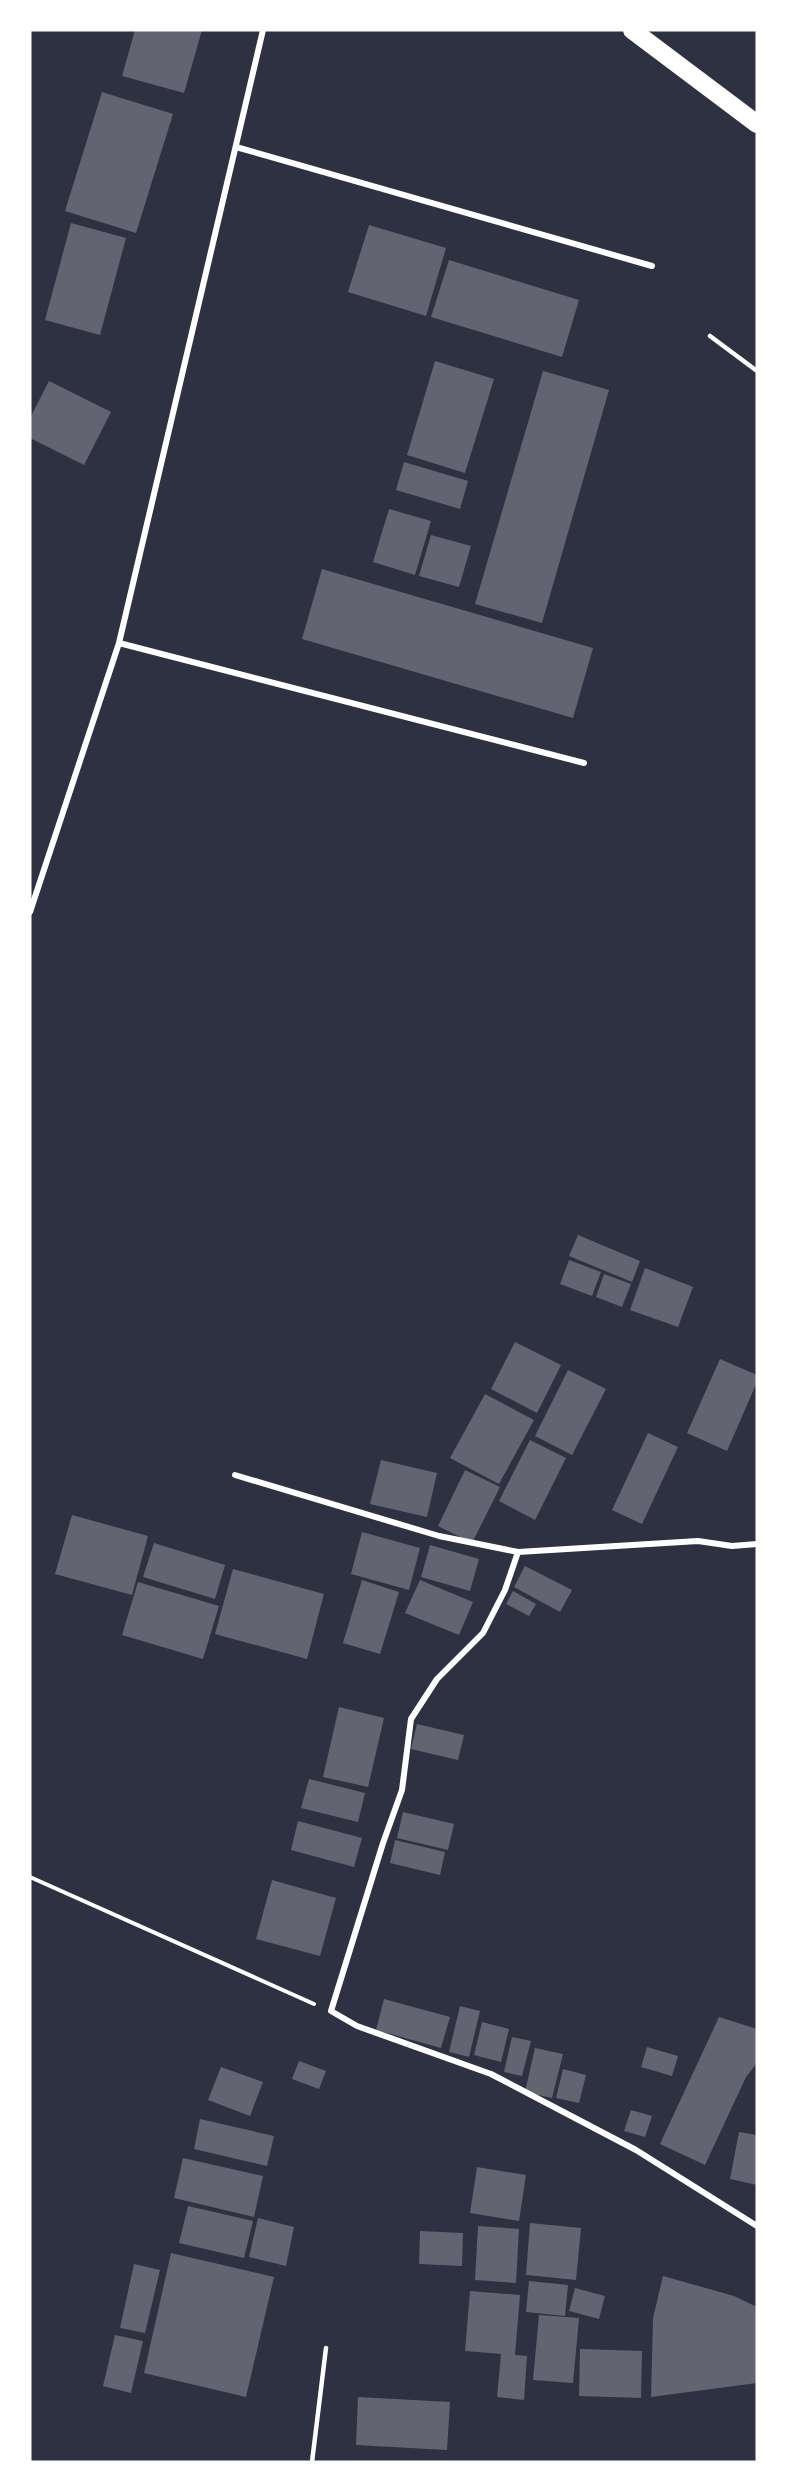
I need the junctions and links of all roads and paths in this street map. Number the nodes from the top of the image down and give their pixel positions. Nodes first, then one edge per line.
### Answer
1 (263, 30) edge
2 (632, 30) edge
3 (757, 124) edge
4 (236, 147) junction
5 (652, 266) dead end
6 (710, 336) dead end
7 (757, 371) edge
8 (118, 643) junction
9 (584, 763) dead end
10 (30, 912) edge
11 (235, 1475) dead end
12 (757, 1544) edge
13 (518, 1552) junction
14 (30, 1878) edge
15 (331, 2011) junction
16 (757, 2226) edge
17 (326, 2348) dead end
18 (312, 2462) edge

1 - 4 street
2 - 3 highway
4 - 5 street
4 - 8 street
6 - 7 lane
8 - 9 street
8 - 10 street
11 - 13 street
12 - 13 street
13 - 15 street
14 - 15 path
15 - 16 street
17 - 18 lane

